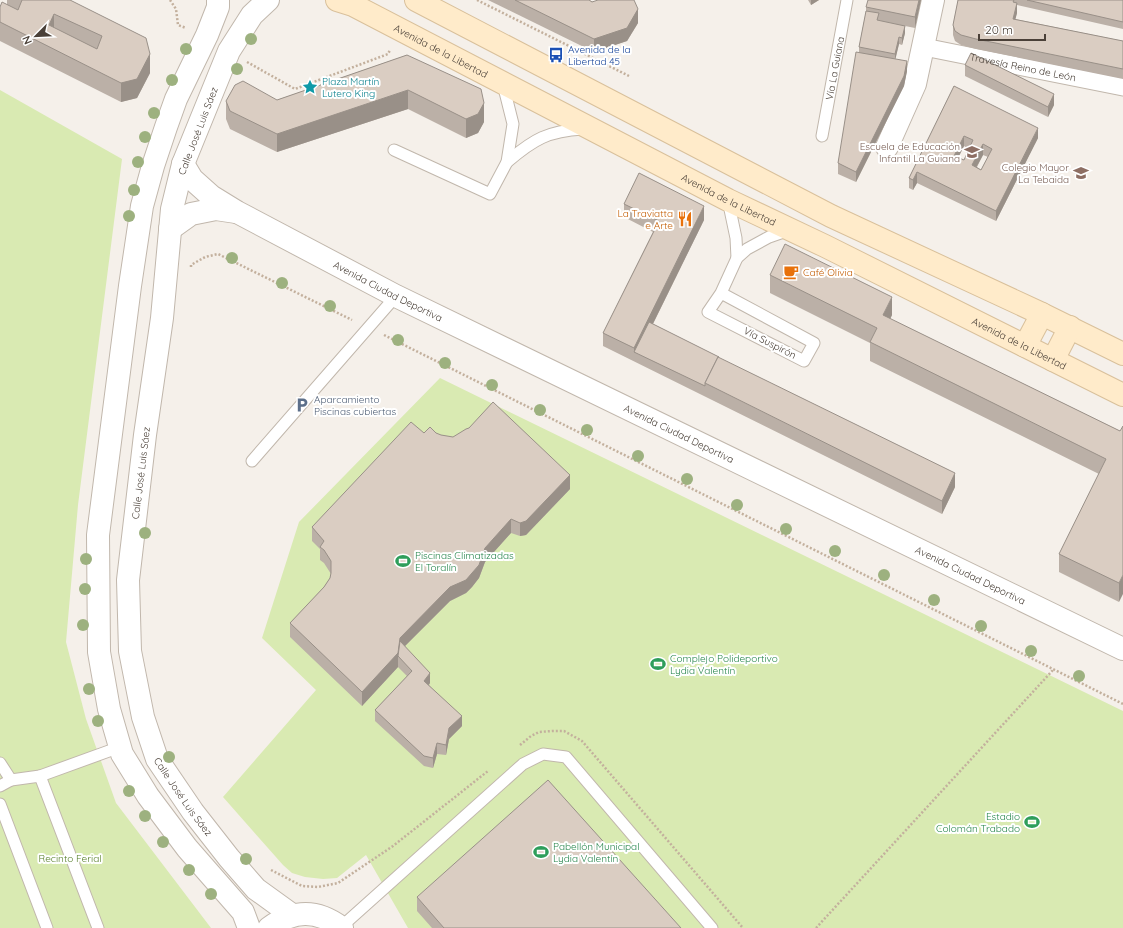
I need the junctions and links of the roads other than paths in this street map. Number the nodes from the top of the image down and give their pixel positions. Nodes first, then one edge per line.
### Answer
1 (218, 0) edge
2 (268, 0) edge
3 (336, 0) edge
4 (416, 0) edge
5 (847, 0) edge
6 (933, 0) edge
7 (924, 48) junction
8 (503, 84) junction
9 (1123, 87) edge
10 (589, 128) junction
11 (822, 136) dead end
12 (887, 147) dead end
13 (394, 150) dead end
14 (508, 162) junction
15 (183, 164) junction
16 (728, 200) junction
17 (237, 212) junction
18 (170, 230) junction
19 (790, 230) junction
20 (738, 258) junction
21 (721, 293) junction
22 (396, 296) junction
23 (1042, 314) junction
24 (1070, 327) junction
25 (1025, 346) junction
26 (1123, 354) edge
27 (1053, 360) junction
28 (1123, 395) edge
29 (252, 461) dead end
30 (1123, 649) edge
31 (120, 747) junction
32 (0, 763) edge
33 (40, 776) junction
34 (11, 780) junction
35 (0, 786) edge
36 (0, 804) edge
37 (292, 915) junction
38 (47, 928) edge
39 (98, 928) edge
40 (249, 928) edge
41 (269, 928) edge
42 (341, 928) edge
43 (712, 928) edge

1 - 31 street
2 - 15 street, Calle José Luis Sáez
3 - 8 main road, Avenida de la Libertad
4 - 23 main road
5 - 11 lane, Vía La Guiana
6 - 7 street
7 - 9 street, Travesía Reino de León
7 - 12 street
8 - 10 main road, Avenida de la Libertad
8 - 14 lane
10 - 14 lane
10 - 16 main road, Avenida de la Libertad
13 - 14 lane
15 - 17 street, Avenida Ciudad Deportiva
15 - 18 street, Calle José Luis Sáez
16 - 19 main road, Avenida de la Libertad
16 - 20 lane
17 - 18 street, Avenida Ciudad Deportiva
17 - 22 street, Avenida Ciudad Deportiva
18 - 37 street, Calle José Luis Sáez
19 - 20 lane, Vía Suspirón
19 - 25 main road, Avenida de la Libertad
20 - 21 lane, Vía Suspirón
21 - 21 lane, Vía Suspirón
22 - 29 lane
22 - 30 street, Avenida Ciudad Deportiva
23 - 24 main road
23 - 25 main road
24 - 26 main road
24 - 27 main road
25 - 27 main road, Avenida de la Libertad
27 - 28 main road, Avenida de la Libertad
31 - 33 lane
31 - 40 street
32 - 34 lane
33 - 34 lane
33 - 39 lane
34 - 35 lane
36 - 38 lane
37 - 41 street
37 - 42 street
42 - 43 lane

